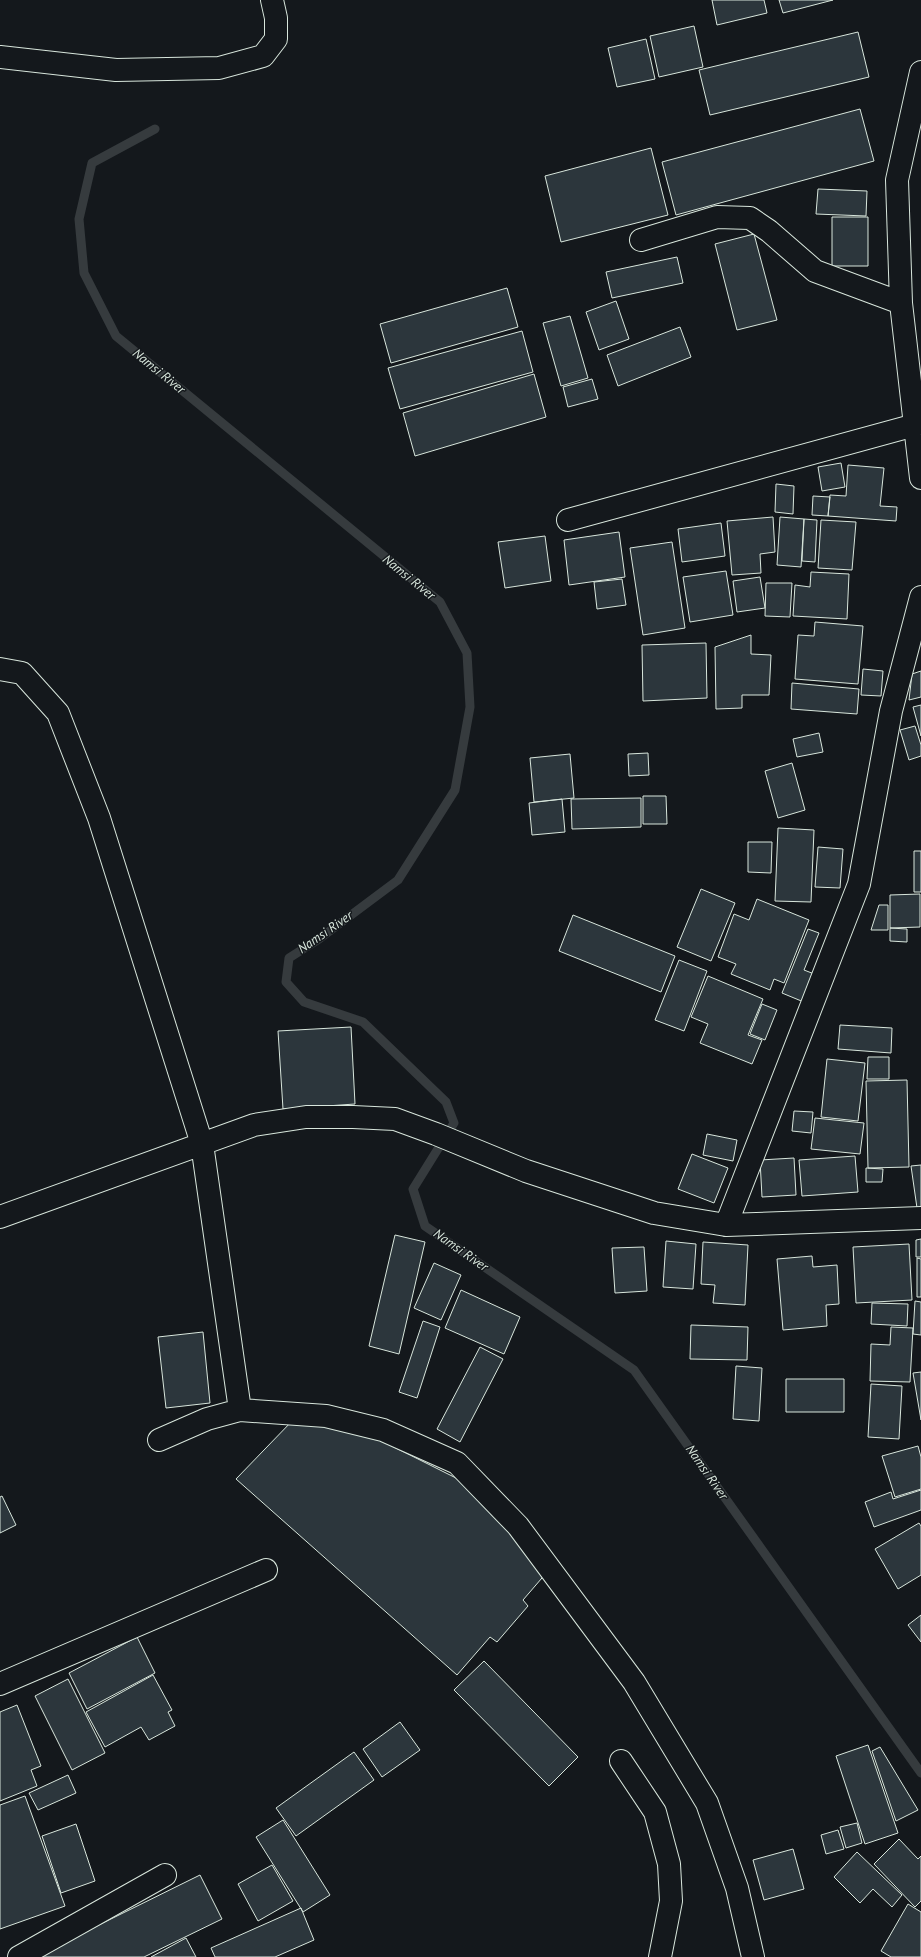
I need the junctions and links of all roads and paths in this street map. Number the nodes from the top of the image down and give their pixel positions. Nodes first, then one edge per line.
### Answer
1 (272, 0) edge
2 (0, 57) edge
3 (921, 72) edge
4 (641, 240) dead end
5 (901, 303) junction
6 (916, 425) junction
7 (921, 478) edge
8 (568, 520) dead end
9 (921, 597) edge
10 (0, 669) edge
11 (202, 1144) junction
12 (0, 1217) edge
13 (921, 1218) edge
14 (726, 1225) junction
15 (240, 1410) junction
16 (158, 1440) dead end
17 (266, 1570) dead end
18 (0, 1684) edge
19 (620, 1761) dead end
20 (165, 1875) dead end
21 (19, 1957) edge
22 (660, 1957) edge
23 (753, 1957) edge

1 - 2 street
3 - 5 street
4 - 5 street
5 - 6 street
6 - 7 street
6 - 8 street
9 - 14 street
10 - 11 street
11 - 12 street
11 - 14 street
11 - 15 street
13 - 14 street
15 - 16 street
15 - 23 street
17 - 18 street
19 - 22 street
20 - 21 street

